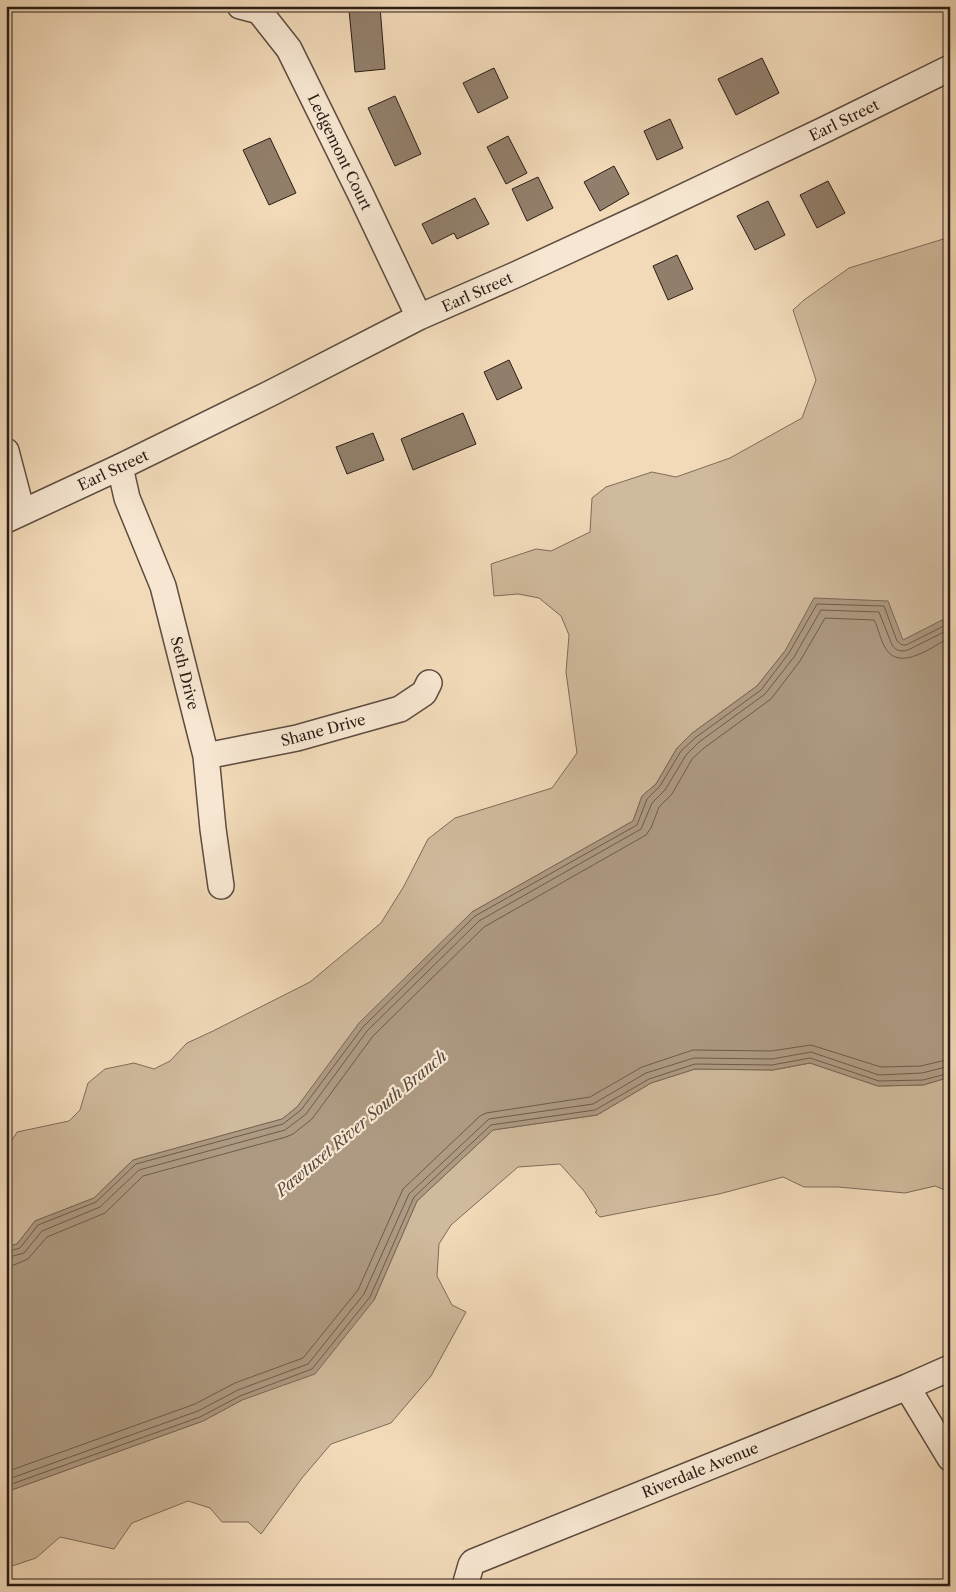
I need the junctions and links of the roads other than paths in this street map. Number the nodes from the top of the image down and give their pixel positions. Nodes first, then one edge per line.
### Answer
1 (240, 6) edge
2 (950, 68) edge
3 (419, 317) junction
4 (6, 451) edge
5 (120, 467) junction
6 (14, 516) edge
7 (429, 683) dead end
8 (206, 756) junction
9 (221, 886) dead end
10 (950, 1368) edge
11 (908, 1387) junction
12 (950, 1458) edge
13 (465, 1586) edge

1 - 3 street, Ledgemont Court
2 - 3 street, Earl Street
3 - 5 street, Earl Street
4 - 6 street
5 - 6 street, Earl Street
5 - 8 street, Seth Drive
7 - 8 street, Shane Drive
8 - 9 street, Seth Drive
10 - 11 street, Riverdale Avenue
11 - 12 street
11 - 13 street, Riverdale Avenue

